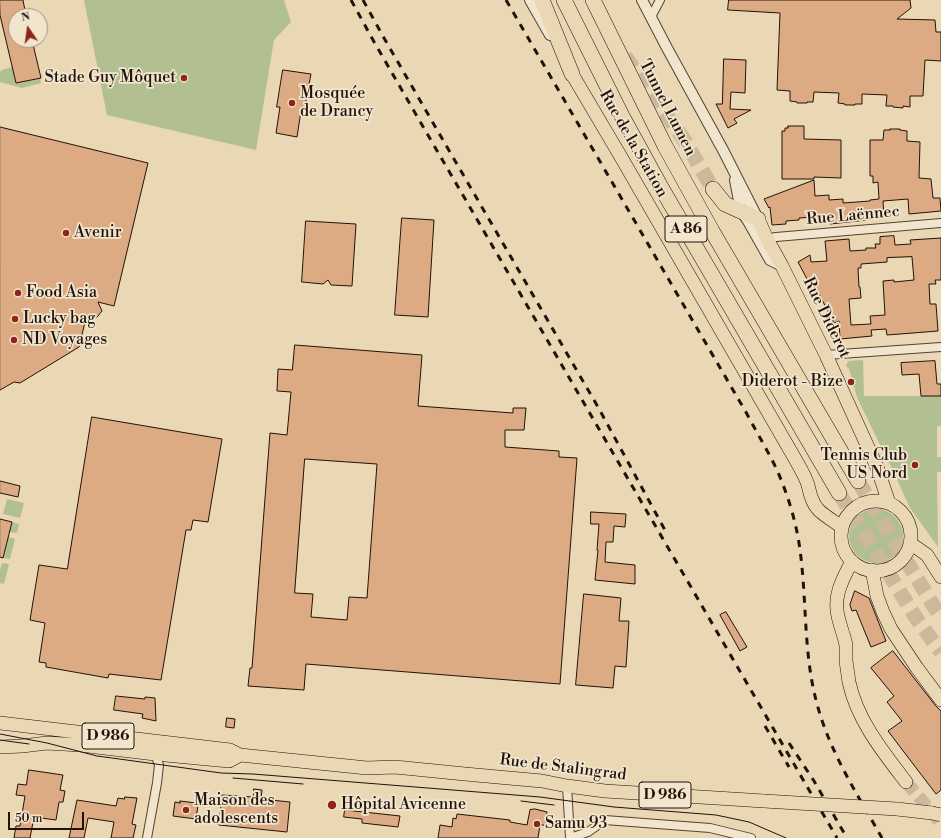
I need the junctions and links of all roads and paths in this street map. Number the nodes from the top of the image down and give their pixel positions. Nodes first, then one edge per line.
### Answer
1 (530, 0) edge
2 (542, 0) edge
3 (564, 0) edge
4 (593, 0) edge
5 (642, 0) edge
6 (660, 0) edge
7 (651, 17) junction
8 (572, 74) junction
9 (732, 169) junction
10 (713, 189) tunnel mouth
11 (741, 211) junction
12 (758, 219) junction
13 (941, 223) edge
14 (767, 239) junction
15 (782, 266) junction
16 (941, 347) edge
17 (826, 356) junction
18 (879, 473) junction
19 (858, 481) tunnel mouth
20 (839, 493) tunnel mouth
21 (867, 502) junction
22 (889, 503) junction
23 (842, 527) junction
24 (910, 543) junction
25 (852, 561) junction
26 (872, 570) junction
27 (941, 577) edge
28 (941, 700) edge
29 (0, 723) edge
30 (145, 740) junction
31 (0, 747) edge
32 (155, 754) junction
33 (240, 755) junction
34 (906, 782) tunnel mouth
35 (567, 786) junction
36 (938, 814) edge
37 (147, 838) edge
38 (570, 838) edge
39 (751, 838) edge

1 - 8 street, Rue de la Station
2 - 8 highway
3 - 20 highway, A 86
4 - 19 highway, Tunnel Lumen / A 86
5 - 7 street, Rue Diderot
6 - 7 street
7 - 9 street, Rue Diderot
8 - 23 main road, Rue de la Station
9 - 11 street, Rue Diderot
9 - 12 street, Rue Diderot
10 - 11 highway
11 - 12 highway
11 - 15 street, Rue Diderot
12 - 14 main road, Rue Diderot
13 - 14 street, Rue Laënnec
14 - 15 main road, Rue Diderot
15 - 17 main road, Rue Diderot
16 - 17 street
17 - 18 main road, Rue Diderot
18 - 21 main road
18 - 22 main road, Rue Diderot
21 - 22 main road
21 - 23 main road
22 - 24 main road
23 - 25 main road
24 - 26 main road
24 - 27 main road
25 - 26 main road
25 - 34 main road
26 - 28 main road
29 - 30 main road, Rue de Stalingrad / D 986
30 - 32 main road
30 - 33 main road, Rue de Stalingrad / D 986
31 - 32 main road, Rue de Stalingrad / D 986
32 - 33 main road, Rue de Stalingrad / D 986
32 - 37 street
33 - 35 main road, Rue de Stalingrad / D 986
35 - 36 main road, Rue de Stalingrad / D 986, bridge
35 - 38 street
38 - 39 street

